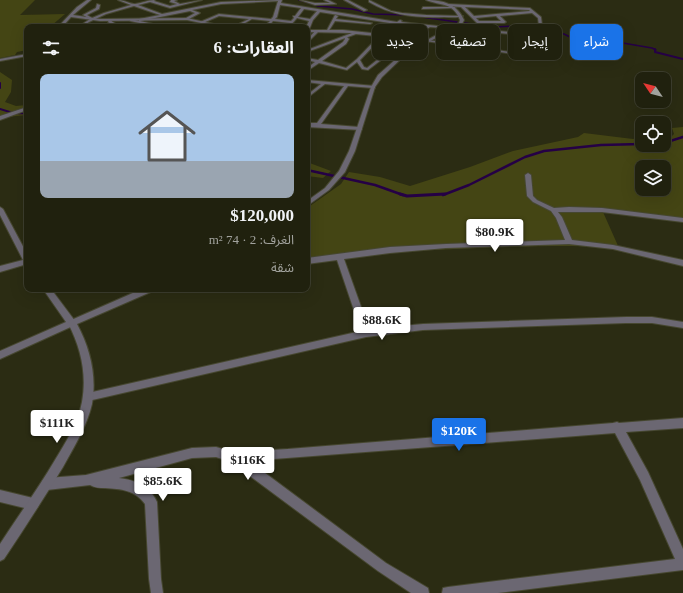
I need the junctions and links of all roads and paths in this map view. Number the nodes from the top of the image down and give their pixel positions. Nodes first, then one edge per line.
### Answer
1 (89, 0) edge
2 (120, 0) edge
3 (150, 0) edge
4 (172, 0) edge
5 (200, 0) edge
6 (302, 0) edge
7 (326, 0) edge
8 (346, 0) edge
9 (428, 0) edge
10 (370, 1) dead end
11 (279, 4) junction
12 (438, 4) dead end
13 (448, 4) junction
14 (98, 5) dead end
15 (182, 5) junction
16 (461, 5) junction
17 (134, 6) junction
18 (170, 7) junction
19 (205, 7) junction
20 (243, 7) dead end
21 (198, 8) junction
22 (303, 8) junction
23 (423, 8) dead end
24 (437, 8) junction
25 (456, 8) junction
26 (189, 10) junction
27 (320, 10) junction
28 (365, 10) dead end
29 (153, 12) junction
30 (533, 12) junction
31 (339, 13) junction
32 (469, 13) junction
33 (161, 14) junction
34 (497, 14) junction
35 (85, 15) junction
36 (71, 16) junction
37 (437, 16) junction
38 (461, 16) junction
39 (77, 17) junction
40 (405, 17) dead end
41 (472, 17) junction
42 (294, 18) junction
43 (90, 19) junction
44 (187, 19) junction
45 (251, 19) junction
46 (109, 20) junction
47 (131, 20) junction
48 (140, 20) junction
49 (311, 20) junction
50 (333, 20) junction
51 (273, 21) junction
52 (202, 22) junction
53 (290, 22) joint
54 (370, 22) junction
55 (398, 22) junction
56 (63, 24) edge
57 (84, 24) edge
58 (114, 24) edge
59 (150, 24) edge
60 (210, 24) edge
61 (241, 24) edge
62 (270, 24) edge
63 (310, 24) edge
64 (378, 24) edge
65 (459, 24) edge
66 (540, 24) edge
67 (429, 26) joint
68 (436, 27) edge
69 (310, 31) edge
70 (316, 31) junction
71 (327, 31) junction
72 (356, 32) junction
73 (365, 33) junction
74 (372, 34) edge
75 (345, 37) junction
76 (436, 37) edge
77 (310, 38) edge
78 (428, 41) joint
79 (436, 42) edge
80 (372, 45) edge
81 (310, 50) edge
82 (24, 56) edge
83 (0, 60) edge
84 (310, 60) edge
85 (358, 60) junction
86 (379, 60) edge
87 (399, 60) edge
88 (318, 63) junction
89 (310, 69) edge
90 (310, 81) edge
91 (324, 83) junction
92 (347, 85) junction
93 (373, 87) junction
94 (310, 95) edge
95 (24, 109) edge
96 (0, 118) edge
97 (310, 125) edge
98 (318, 125) junction
99 (359, 129) junction
100 (528, 175) dead end
101 (310, 202) edge
102 (0, 209) edge
103 (553, 210) junction
104 (682, 222) edge
105 (569, 242) junction
106 (24, 255) edge
107 (339, 256) junction
108 (310, 261) edge
109 (24, 262) edge
110 (683, 263) edge
111 (0, 269) edge
112 (48, 292) edge
113 (143, 292) edge
114 (72, 323) junction
115 (683, 325) edge
116 (366, 333) junction
117 (0, 355) edge
118 (88, 397) junction
119 (683, 422) edge
120 (617, 427) junction
121 (234, 457) junction
122 (86, 481) junction
123 (47, 484) junction
124 (0, 496) edge
125 (33, 504) junction
126 (0, 555) edge
127 (683, 564) edge
128 (157, 593) edge
129 (423, 593) edge
130 (448, 593) edge

1 - 36 street
2 - 17 street
3 - 17 street
3 - 18 street
4 - 15 street
5 - 15 street
6 - 7 street
8 - 28 street
9 - 13 street
10 - 37 street
11 - 19 street
11 - 22 street
11 - 51 street
12 - 24 street
13 - 16 street
13 - 25 street
14 - 35 street
15 - 18 street
15 - 21 street
16 - 30 street
16 - 32 street
17 - 29 street
17 - 43 street
18 - 29 street
19 - 20 street
19 - 21 street
21 - 26 street
22 - 27 street
22 - 42 street
23 - 24 street
24 - 25 street
24 - 37 street
25 - 38 street
26 - 33 street
26 - 44 street
27 - 31 street
27 - 49 street
29 - 33 street
30 - 34 street
30 - 66 street
31 - 50 street
31 - 54 street
32 - 34 street
32 - 41 street
33 - 48 street
34 - 41 street
34 - 41 street
35 - 39 street
35 - 43 street
36 - 39 street
36 - 56 street
37 - 38 street
38 - 65 street
39 - 43 street
40 - 55 street
42 - 49 street
42 - 53 street
43 - 46 street
43 - 57 street
44 - 48 street
44 - 52 street
45 - 51 street
45 - 52 street
45 - 61 street
46 - 47 street
46 - 58 street
47 - 48 street
47 - 59 street
49 - 63 street
50 - 54 street
50 - 71 street
51 - 53 street
51 - 62 street
52 - 60 street
54 - 55 street
54 - 64 street
54 - 73 street
55 - 67 street
67 - 68 street
69 - 70 street
70 - 71 street
70 - 77 street
71 - 72 street
72 - 73 street
72 - 75 street
73 - 74 street
75 - 81 street
75 - 88 street
76 - 78 street
78 - 79 street
80 - 85 street
82 - 83 street
84 - 88 street
85 - 86 street
85 - 88 street
87 - 93 street
88 - 89 street
90 - 91 street
91 - 92 street
91 - 94 street
92 - 93 street
92 - 98 street
93 - 99 street
95 - 96 street
97 - 98 street
98 - 99 street
99 - 101 street
100 - 103 street
102 - 106 street
103 - 104 street
103 - 105 street
105 - 107 street
105 - 110 street
107 - 108 street
107 - 116 street
109 - 111 street
112 - 114 street
113 - 114 street
114 - 117 street
114 - 118 street
115 - 116 street
116 - 118 street
118 - 123 street
119 - 120 street
120 - 121 street
120 - 127 street
121 - 122 street
121 - 129 street
122 - 123 street
122 - 128 street
123 - 125 street
124 - 125 street
125 - 126 street
127 - 130 street

